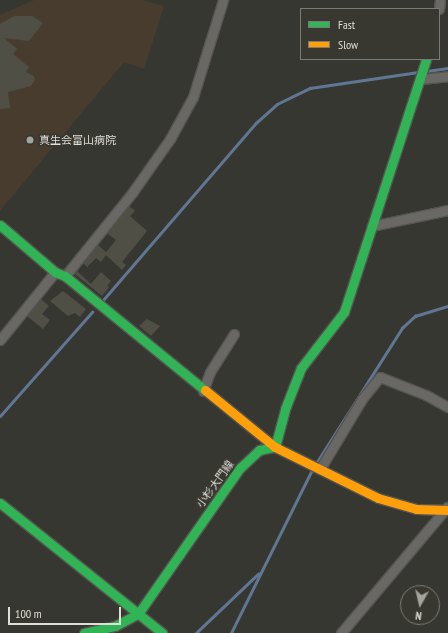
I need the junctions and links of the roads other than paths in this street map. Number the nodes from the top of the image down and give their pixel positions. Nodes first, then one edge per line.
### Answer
1 (223, 0) edge
2 (426, 60) edge
3 (448, 76) edge
4 (421, 79) junction
5 (448, 210) edge
6 (0, 225) edge
7 (372, 226) junction
8 (55, 272) junction
9 (65, 276) junction
10 (234, 334) dead end
11 (0, 340) edge
12 (203, 391) junction
13 (448, 407) edge
14 (275, 447) junction
15 (320, 469) junction
16 (0, 502) edge
17 (447, 509) edge
18 (138, 614) junction
19 (84, 633) edge
20 (162, 633) edge
21 (341, 633) edge

1 - 9 street
2 - 4 street
3 - 4 street
4 - 7 street
5 - 7 street
6 - 8 street
7 - 14 street
8 - 9 street
8 - 11 street
9 - 12 street
10 - 12 street
12 - 14 street
13 - 15 street
14 - 15 street
14 - 18 street, 小杉大門線
15 - 17 street
16 - 18 street
17 - 21 street
18 - 19 street, 小杉大門線
18 - 20 street

